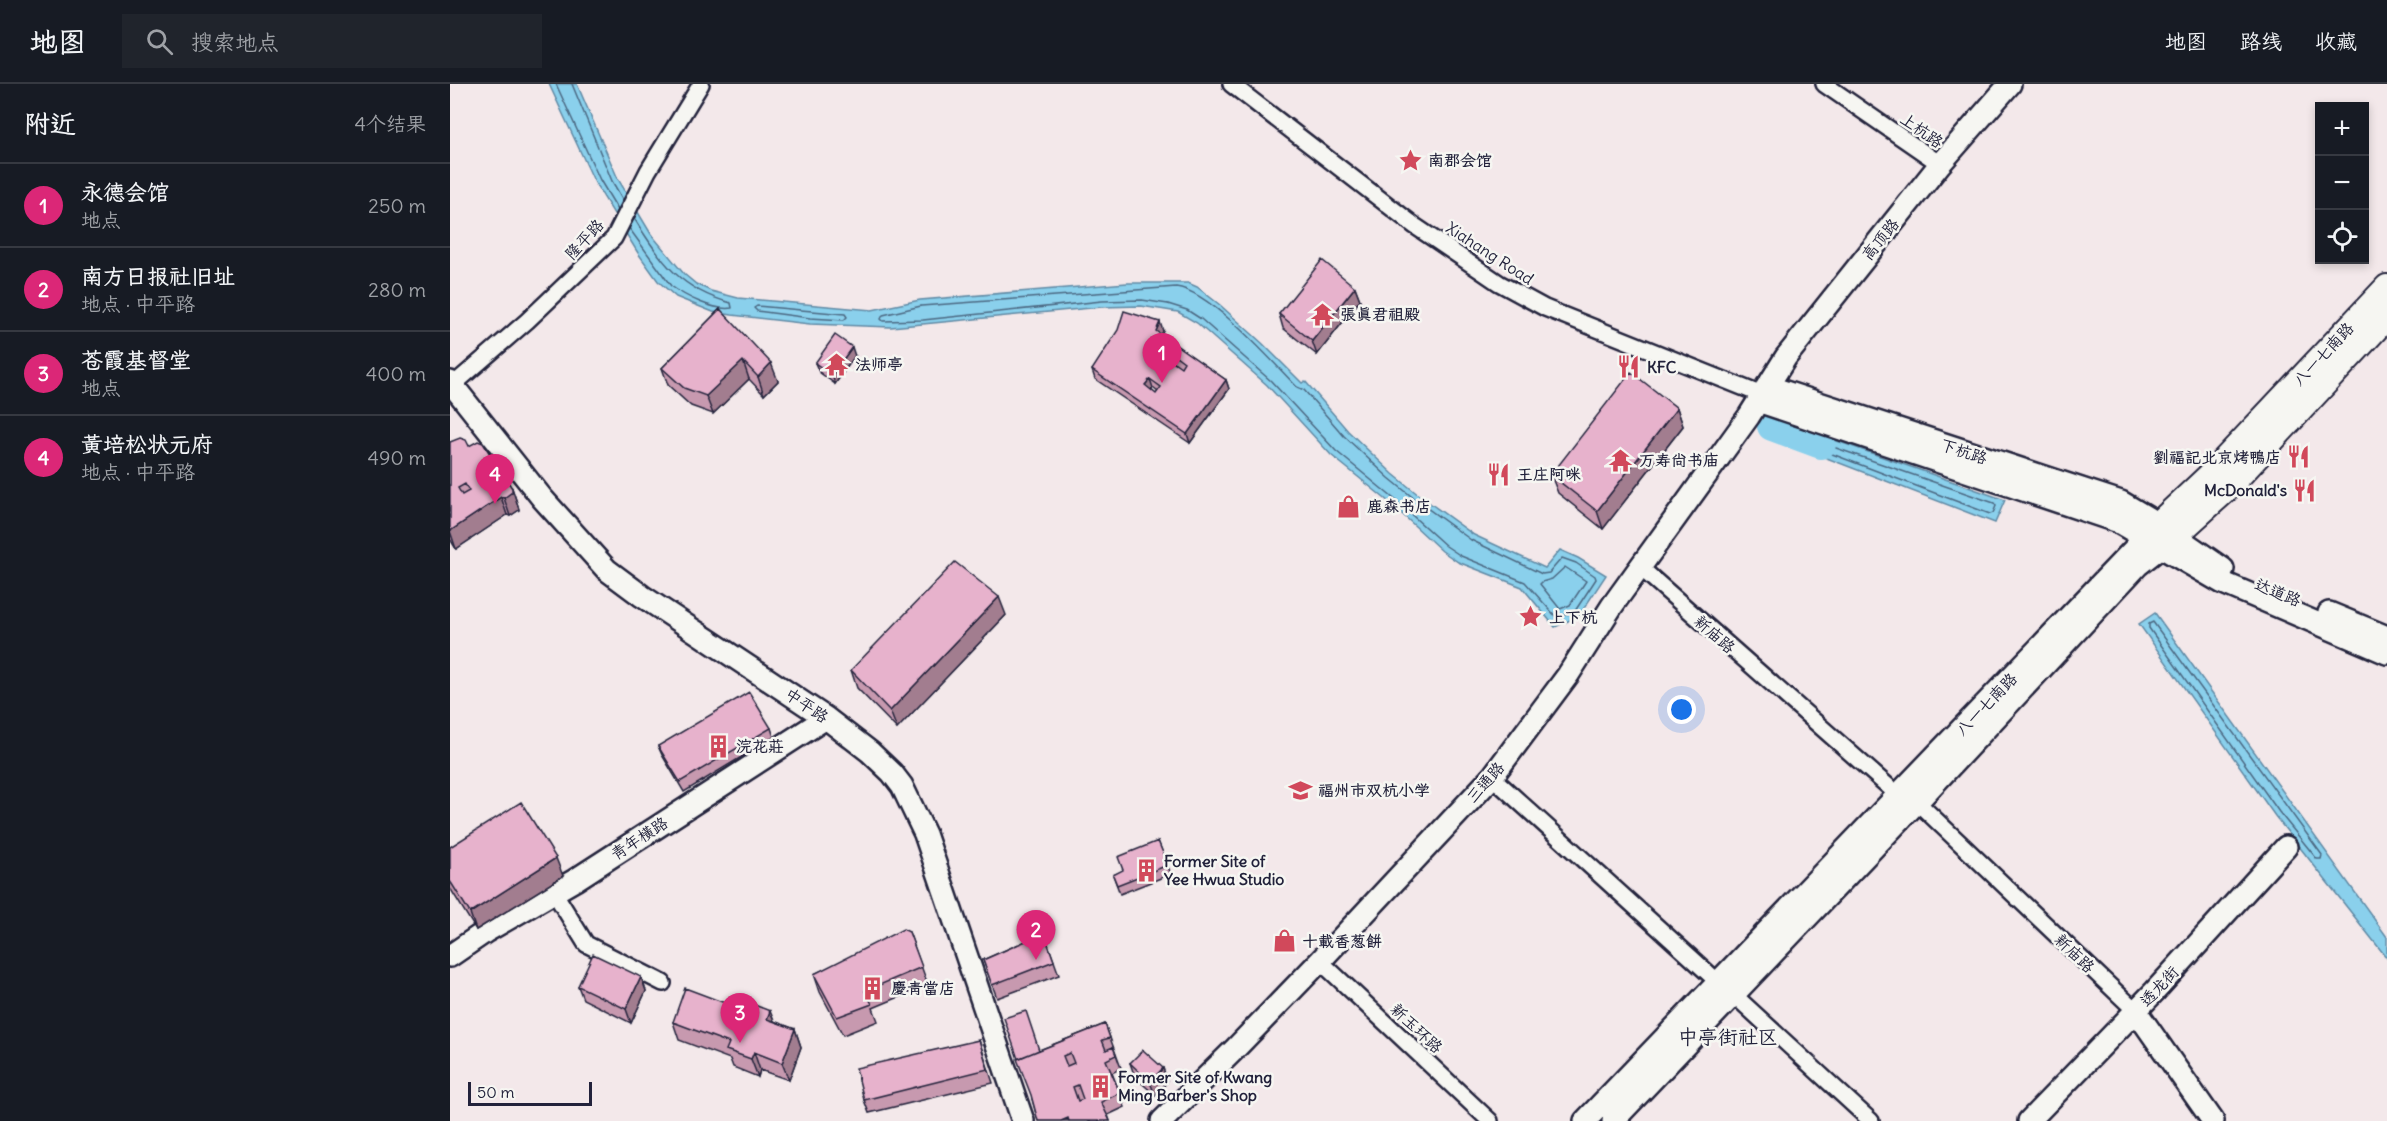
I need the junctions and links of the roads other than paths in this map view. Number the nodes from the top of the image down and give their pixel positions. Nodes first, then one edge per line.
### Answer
1 (700, 84) edge
2 (1231, 84) edge
3 (1824, 84) edge
4 (2010, 84) edge
5 (1940, 164) junction
6 (2387, 287) edge
7 (2387, 317) edge
8 (451, 385) edge
9 (1762, 394) junction
10 (2160, 536) junction
11 (1641, 568) junction
12 (2387, 637) edge
13 (2387, 653) edge
14 (826, 718) junction
15 (1492, 777) junction
16 (1907, 798) junction
17 (2286, 847) dead end
18 (554, 892) junction
19 (450, 956) edge
20 (1320, 961) junction
21 (663, 983) dead end
22 (1725, 988) junction
23 (2136, 1011) junction
24 (1023, 1121) edge
25 (1162, 1121) edge
26 (1490, 1121) edge
27 (1585, 1121) edge
28 (1612, 1121) edge
29 (1871, 1121) edge
30 (2029, 1121) edge
31 (2212, 1121) edge

1 - 8 street, 隆平路
2 - 9 street, Xiahang Road
3 - 5 street, 上杭路
4 - 5 street, 高顶路
5 - 9 street, 高顶路
6 - 10 main road, 八一七南路
7 - 10 main road, 八一七南路
8 - 14 street, 中平路
9 - 10 street, 下杭路
9 - 11 street, 三通路
10 - 12 street, 达道路
10 - 13 street
10 - 16 street, 八一七南路
11 - 15 street, 三通路
11 - 16 street, 新庙路
14 - 18 street, 青年横路
14 - 24 street, 中平路
15 - 20 street, 三通路
15 - 22 street
16 - 22 street, 八一七南路
16 - 23 street, 新庙路
17 - 23 street, 透龙街
18 - 19 street, 青年横路
18 - 21 street
20 - 25 street, 三通路
20 - 26 street, 新玉环路
22 - 27 street, 八一七南路
22 - 28 street, 八一七南路
22 - 29 street
23 - 30 street, 透龙街
23 - 31 street, 新庙路

